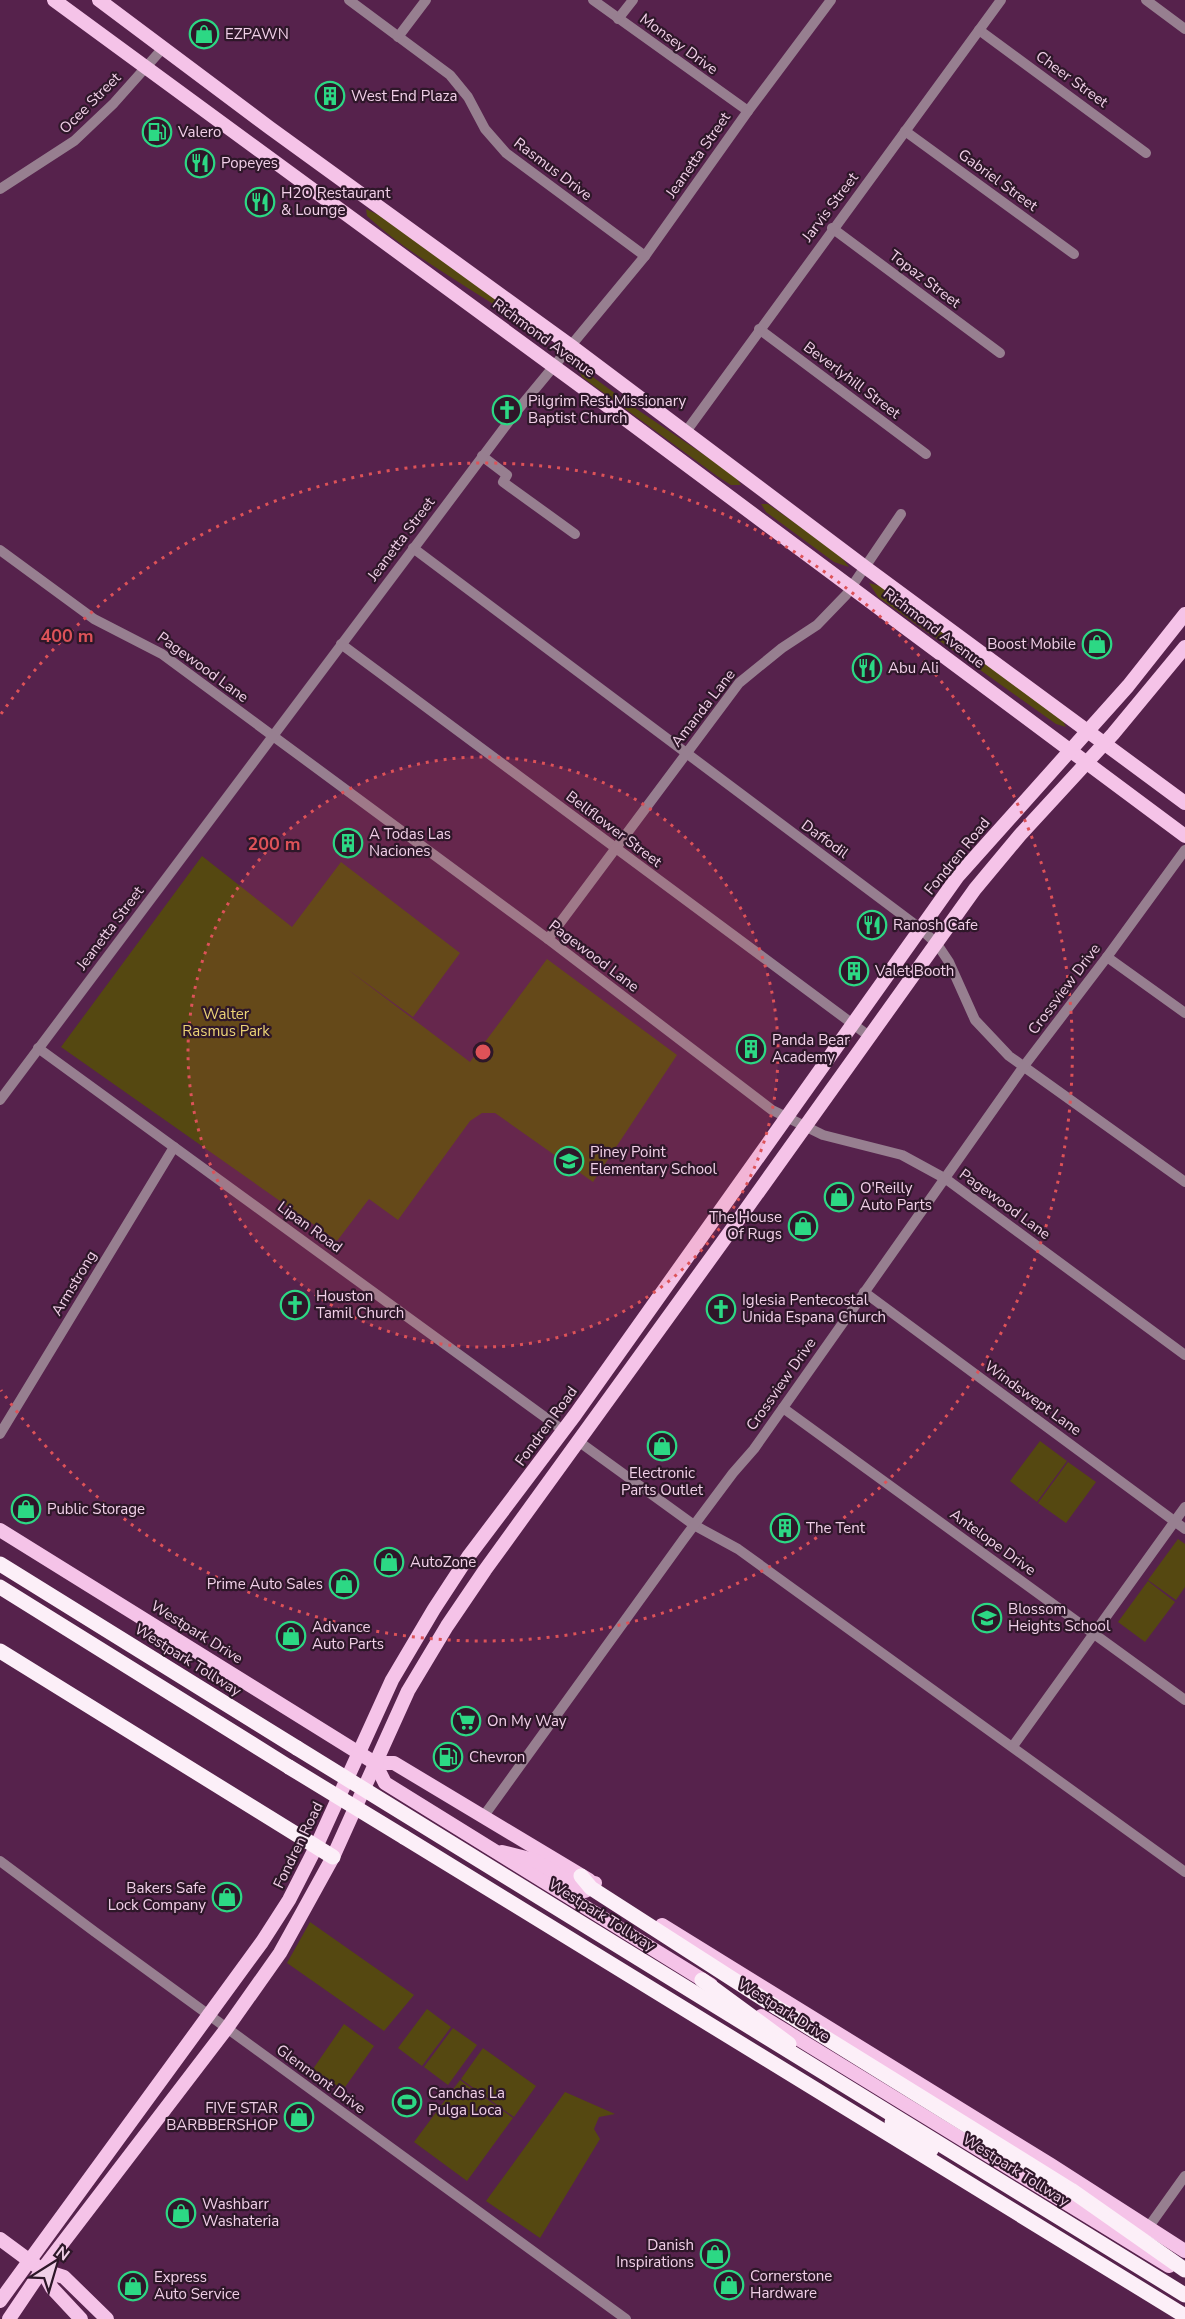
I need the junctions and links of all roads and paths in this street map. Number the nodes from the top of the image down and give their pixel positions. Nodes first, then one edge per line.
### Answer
1 (54, 0) edge
2 (99, 0) edge
3 (349, 0) edge
4 (426, 0) edge
5 (593, 0) edge
6 (633, 0) edge
7 (831, 0) edge
8 (1000, 0) edge
9 (1146, 0) edge
10 (618, 19) junction
11 (1185, 29) edge
12 (979, 30) junction
13 (398, 37) junction
14 (163, 48) junction
15 (144, 67) junction
16 (748, 111) junction
17 (905, 131) junction
18 (1146, 153) dead end
19 (0, 189) edge
20 (832, 228) junction
21 (1074, 254) dead end
22 (645, 256) junction
23 (759, 329) junction
24 (571, 346) junction
25 (1000, 353) dead end
26 (554, 367) junction
27 (685, 433) junction
28 (926, 454) dead end
29 (482, 456) junction
30 (902, 514) dead end
31 (575, 534) dead end
32 (413, 548) junction
33 (0, 550) edge
34 (865, 567) junction
35 (852, 587) junction
36 (1185, 614) edge
37 (341, 644) junction
38 (1185, 647) edge
39 (1088, 731) junction
40 (273, 736) junction
41 (1105, 743) junction
42 (1071, 750) junction
43 (685, 754) junction
44 (1087, 762) junction
45 (1185, 803) edge
46 (1185, 836) edge
47 (615, 849) junction
48 (1185, 850) edge
49 (921, 929) junction
50 (548, 939) junction
51 (937, 944) junction
52 (1107, 957) junction
53 (1185, 1013) edge
54 (852, 1023) junction
55 (869, 1036) junction
56 (38, 1048) junction
57 (1024, 1066) junction
58 (0, 1100) edge
59 (786, 1117) junction
60 (804, 1126) junction
61 (174, 1147) junction
62 (946, 1179) junction
63 (1185, 1182) edge
64 (714, 1221) junction
65 (729, 1233) junction
66 (864, 1292) junction
67 (643, 1320) junction
68 (657, 1332) junction
69 (1185, 1355) edge
70 (612, 1363) junction
71 (783, 1408) junction
72 (564, 1431) junction
73 (0, 1434) edge
74 (578, 1440) junction
75 (537, 1497) junction
76 (1185, 1507) edge
77 (1175, 1521) junction
78 (694, 1525) junction
79 (1185, 1529) edge
80 (0, 1530) edge
81 (468, 1557) junction
82 (0, 1564) edge
83 (484, 1570) junction
84 (0, 1587) edge
85 (1094, 1634) junction
86 (0, 1651) edge
87 (405, 1658) junction
88 (421, 1669) junction
89 (1185, 1700) edge
90 (1012, 1746) junction
91 (360, 1753) junction
92 (375, 1763) junction
93 (483, 1817) junction
94 (316, 1847) junction
95 (489, 1848) junction
96 (333, 1857) junction
97 (0, 1860) edge
98 (1185, 1872) edge
99 (581, 1876) joint
100 (593, 1886) junction
101 (702, 1980) junction
102 (209, 2015) junction
103 (227, 2028) junction
104 (132, 2119) junction
105 (147, 2131) junction
106 (1185, 2176) edge
107 (998, 2201) junction
108 (1148, 2228) junction
109 (0, 2239) edge
110 (1135, 2246) junction
111 (1185, 2251) edge
112 (29, 2260) junction
113 (42, 2270) junction
114 (1185, 2270) edge
115 (1185, 2276) edge
116 (1185, 2295) edge
117 (0, 2301) edge
118 (1185, 2316) edge
119 (9, 2319) edge
120 (81, 2319) edge
121 (107, 2319) edge
122 (626, 2319) edge

1 - 15 main road, Richmond Avenue
2 - 14 main road, Richmond Avenue
3 - 13 street, Rasmus Drive
4 - 13 street
5 - 10 street, Monsey Drive
6 - 10 street
7 - 16 street, Jeanetta Street
8 - 12 street, Jarvis Street
9 - 11 street
10 - 16 street, Monsey Drive
12 - 17 street, Jarvis Street
12 - 18 street, Cheer Street
13 - 22 street, Rasmus Drive
14 - 15 street, Ocee Street
14 - 24 main road, Richmond Avenue
15 - 19 street, Ocee Street
15 - 26 main road, Richmond Avenue
16 - 22 street, Jeanetta Street
17 - 20 street, Jarvis Street
17 - 21 street, Gabriel Street
20 - 23 street, Jarvis Street
20 - 25 street, Topaz Street
22 - 24 street, Jeanetta Street
23 - 27 street, Jarvis Street
23 - 28 street, Beverlyhill Street
24 - 26 street, Jeanetta Street
24 - 27 main road, Richmond Avenue
26 - 29 street, Jeanetta Street
26 - 35 main road, Richmond Avenue
27 - 34 main road, Richmond Avenue
29 - 31 street
29 - 32 street, Jeanetta Street
30 - 34 street, Amanda Lane
32 - 37 street, Jeanetta Street
32 - 43 street, Daffodil
33 - 40 street, Pagewood Lane
34 - 35 street, Amanda Lane
34 - 39 main road, Richmond Avenue
35 - 42 main road, Richmond Avenue
35 - 43 street, Amanda Lane
36 - 39 main road, Fondren Road
37 - 40 street, Jeanetta Street
37 - 47 street, Bellflower Street
38 - 41 main road
39 - 41 main road, Richmond Avenue
39 - 42 main road, Fondren Road
40 - 50 street, Pagewood Lane
40 - 56 street, Jeanetta Street
41 - 44 main road
41 - 45 main road, Richmond Avenue
42 - 44 main road, Richmond Avenue
42 - 49 main road, Fondren Road
43 - 47 street, Amanda Lane
43 - 49 street, Daffodil
44 - 46 main road, Richmond Avenue
44 - 51 main road
47 - 50 street, Amanda Lane
47 - 54 street, Bellflower Street
48 - 52 street, Crossview Drive
49 - 51 street, Daffodil
49 - 54 main road, Fondren Road
50 - 59 street, Pagewood Lane
51 - 55 main road
51 - 57 street, Daffodil
52 - 53 street
52 - 57 street, Crossview Drive
54 - 55 street, Bellflower Street
54 - 59 main road, Fondren Road
55 - 60 main road
56 - 58 street, Jeanetta Street
56 - 61 street, Lipan Road
57 - 62 street, Crossview Drive
57 - 63 street, Daffodil
59 - 60 street, Pagewood Lane
59 - 64 main road, Fondren Road
60 - 62 street, Pagewood Lane
60 - 65 main road
61 - 72 street, Lipan Road
61 - 73 street, Armstrong
62 - 66 street, Crossview Drive
62 - 69 street, Pagewood Lane
64 - 65 main road
64 - 67 main road, Fondren Road
65 - 68 main road
66 - 71 street, Crossview Drive
66 - 77 street, Windswept Lane
67 - 68 main road
67 - 70 main road, Fondren Road
68 - 74 main road
70 - 72 main road, Fondren Road
70 - 74 main road
71 - 78 street, Crossview Drive
71 - 85 street, Antelope Drive
72 - 75 main road
72 - 81 main road, Fondren Road
74 - 75 main road
74 - 78 street
75 - 83 main road
76 - 77 street
77 - 79 street, Windswept Lane
77 - 85 street
78 - 90 street
78 - 93 street, Crossview Drive
80 - 91 main road, Westpark Drive
81 - 83 main road
81 - 87 main road, Fondren Road
82 - 116 highway, Westpark Tollway, bridge
83 - 88 main road
84 - 107 highway, bridge
85 - 89 street, Antelope Drive
85 - 90 street
86 - 94 highway
87 - 88 main road
87 - 91 main road, Fondren Road
88 - 92 main road
90 - 98 street
91 - 92 main road, Westpark Drive
91 - 94 main road, Fondren Road
92 - 93 main road, Westpark Drive
92 - 95 main road, Westpark Drive
92 - 96 main road
93 - 99 main road, Westpark Drive
94 - 96 highway
94 - 102 main road, Fondren Road
95 - 100 main road, Westpark Drive
95 - 101 main road, Westpark Drive
96 - 103 main road
97 - 102 street, Glenmont Drive
99 - 100 highway
100 - 108 main road, Westpark Drive
100 - 114 highway, bridge
101 - 107 highway
101 - 110 main road, Westpark Drive
102 - 103 street, Glenmont Drive
102 - 104 main road, Fondren Road
103 - 105 main road
103 - 122 street, Glenmont Drive
104 - 105 main road
104 - 112 main road, Fondren Road
105 - 113 main road
106 - 108 street
107 - 118 highway
108 - 110 street
108 - 111 main road, Westpark Drive
109 - 112 main road
110 - 115 main road, Westpark Drive
112 - 113 main road
112 - 117 main road, Fondren Road
113 - 119 main road
113 - 120 main road
113 - 121 main road

